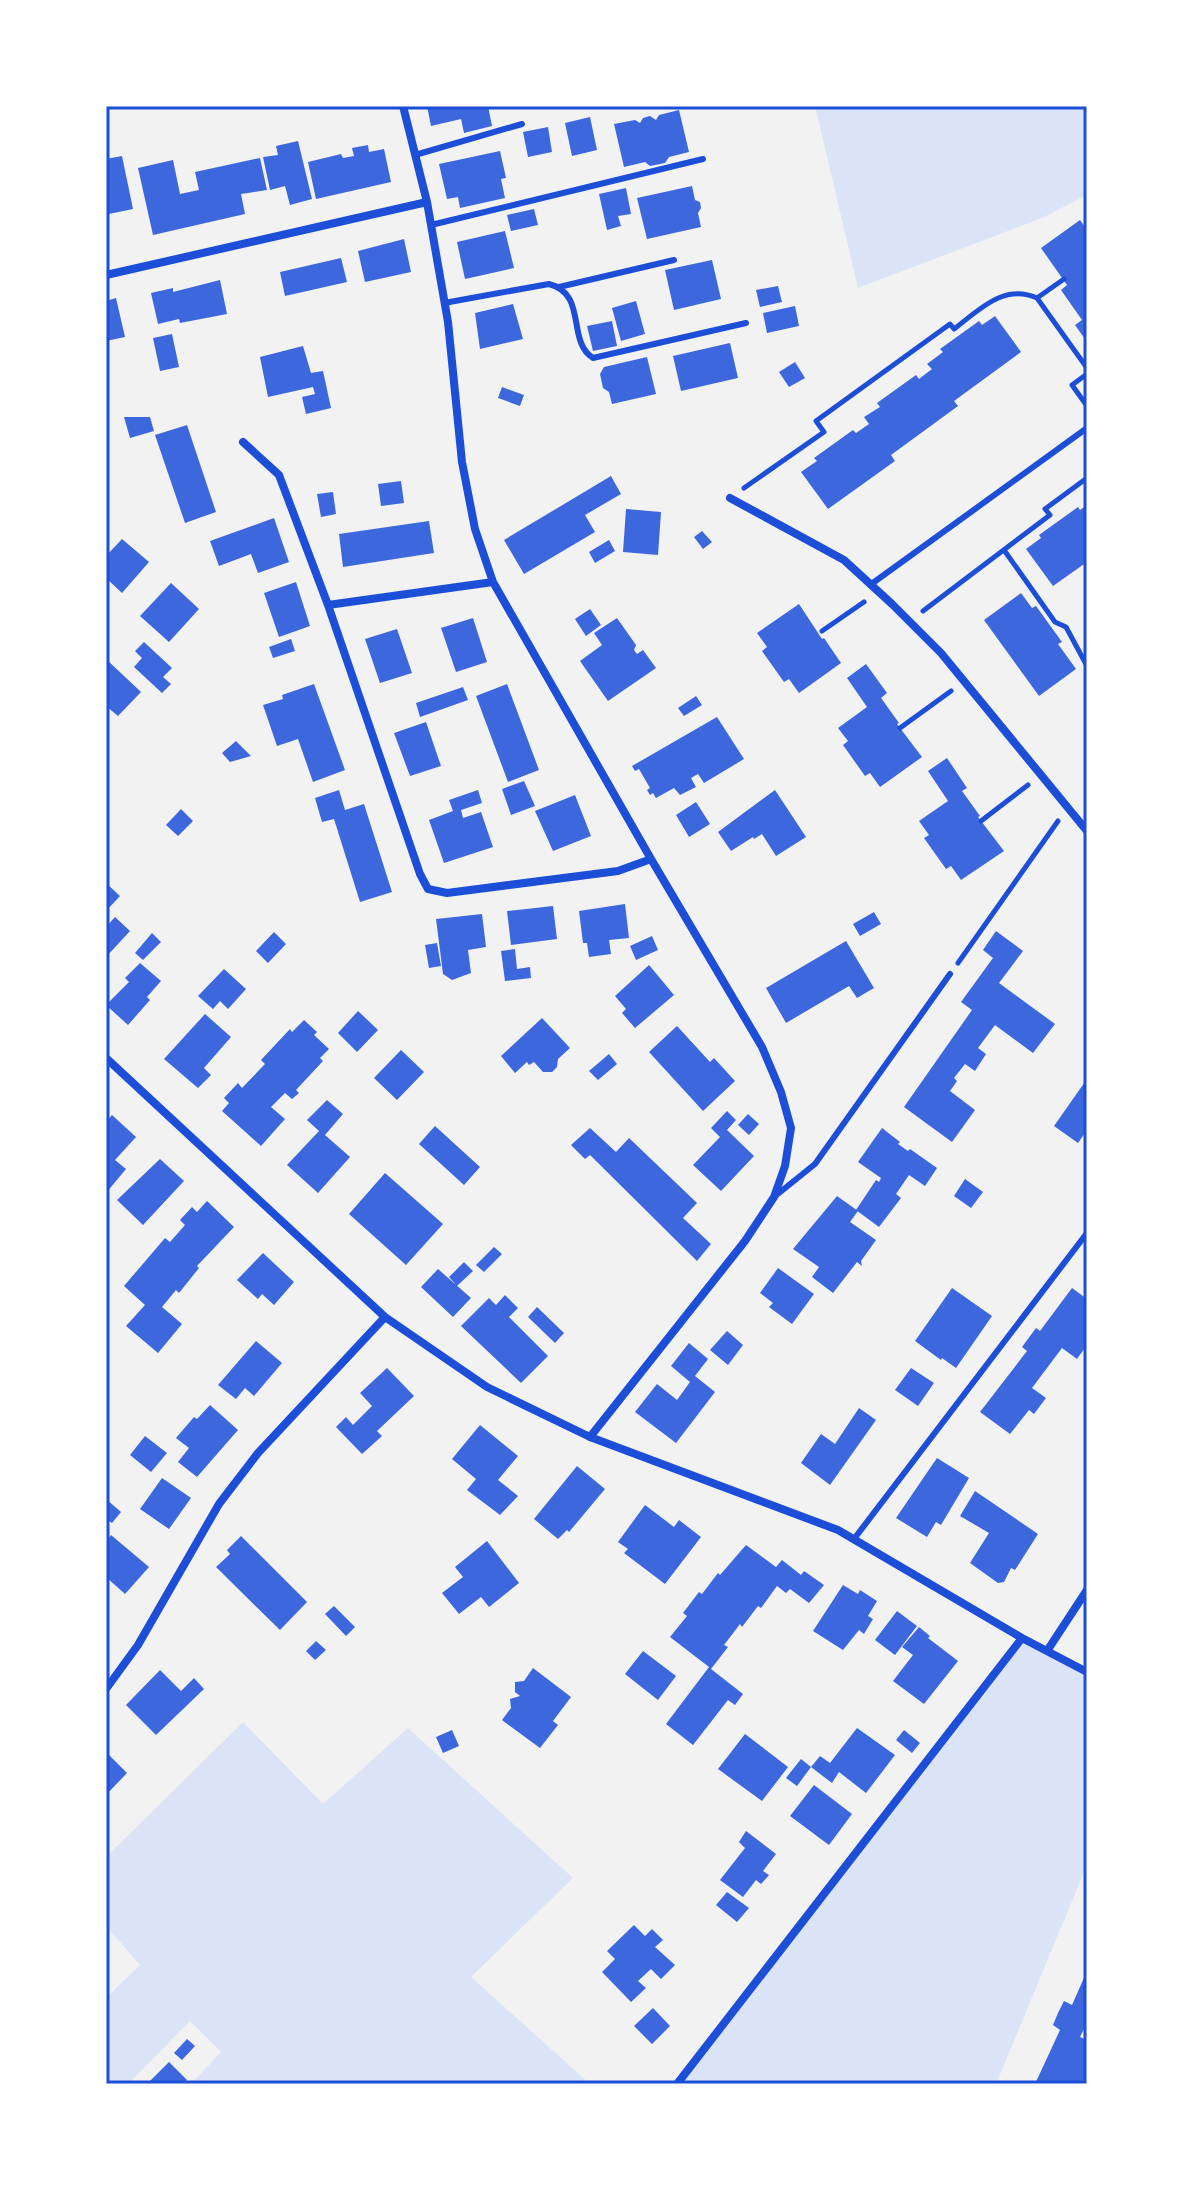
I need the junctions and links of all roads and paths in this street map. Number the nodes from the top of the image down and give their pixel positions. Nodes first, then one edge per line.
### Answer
1 (403, 106) edge
2 (522, 124) dead end
3 (415, 155) junction
4 (703, 159) dead end
5 (427, 202) junction
6 (431, 225) junction
7 (674, 260) dead end
8 (106, 275) edge
9 (1064, 279) dead end
10 (559, 287) junction
11 (1037, 298) junction
12 (444, 303) junction
13 (746, 323) dead end
14 (1087, 371) edge
15 (1087, 406) edge
16 (1087, 428) edge
17 (243, 442) dead end
18 (1087, 478) edge
19 (730, 498) joint
20 (1004, 550) junction
21 (493, 582) junction
22 (870, 585) junction
23 (879, 592) junction
24 (328, 605) junction
25 (909, 621) junction
26 (822, 631) dead end
27 (1087, 666) edge
28 (964, 682) junction
29 (900, 728) dead end
30 (1041, 775) junction
31 (1067, 808) junction
32 (981, 821) dead end
33 (1087, 831) edge
34 (651, 859) junction
35 (950, 974) joint
36 (106, 1058) edge
37 (774, 1197) junction
38 (1087, 1233) edge
39 (385, 1317) junction
40 (590, 1437) junction
41 (854, 1539) junction
42 (1087, 1590) edge
43 (1022, 1638) junction
44 (1047, 1651) junction
45 (1087, 1672) edge
46 (106, 1689) edge
47 (677, 2084) edge

1 - 3 street
2 - 3 lane
3 - 5 street
4 - 6 lane
5 - 6 street
5 - 8 street
6 - 12 street
7 - 10 lane
9 - 11 path
10 - 12 lane
10 - 13 lane
11 - 14 path
11 - 19 path
12 - 21 street
14 - 15 path
16 - 22 lane
17 - 24 street
18 - 20 path
19 - 22 street
20 - 25 path
20 - 27 path
21 - 24 street
21 - 34 street
22 - 23 street
23 - 25 street
23 - 26 path
24 - 34 street
25 - 28 street
28 - 29 path
28 - 30 street
30 - 31 street
30 - 32 path
31 - 33 street
31 - 35 path
34 - 37 street
35 - 37 lane
36 - 39 street
37 - 40 street
38 - 41 lane
39 - 40 street
39 - 46 street
40 - 41 street
41 - 43 street
42 - 44 street
43 - 44 street
43 - 47 street
44 - 45 street

